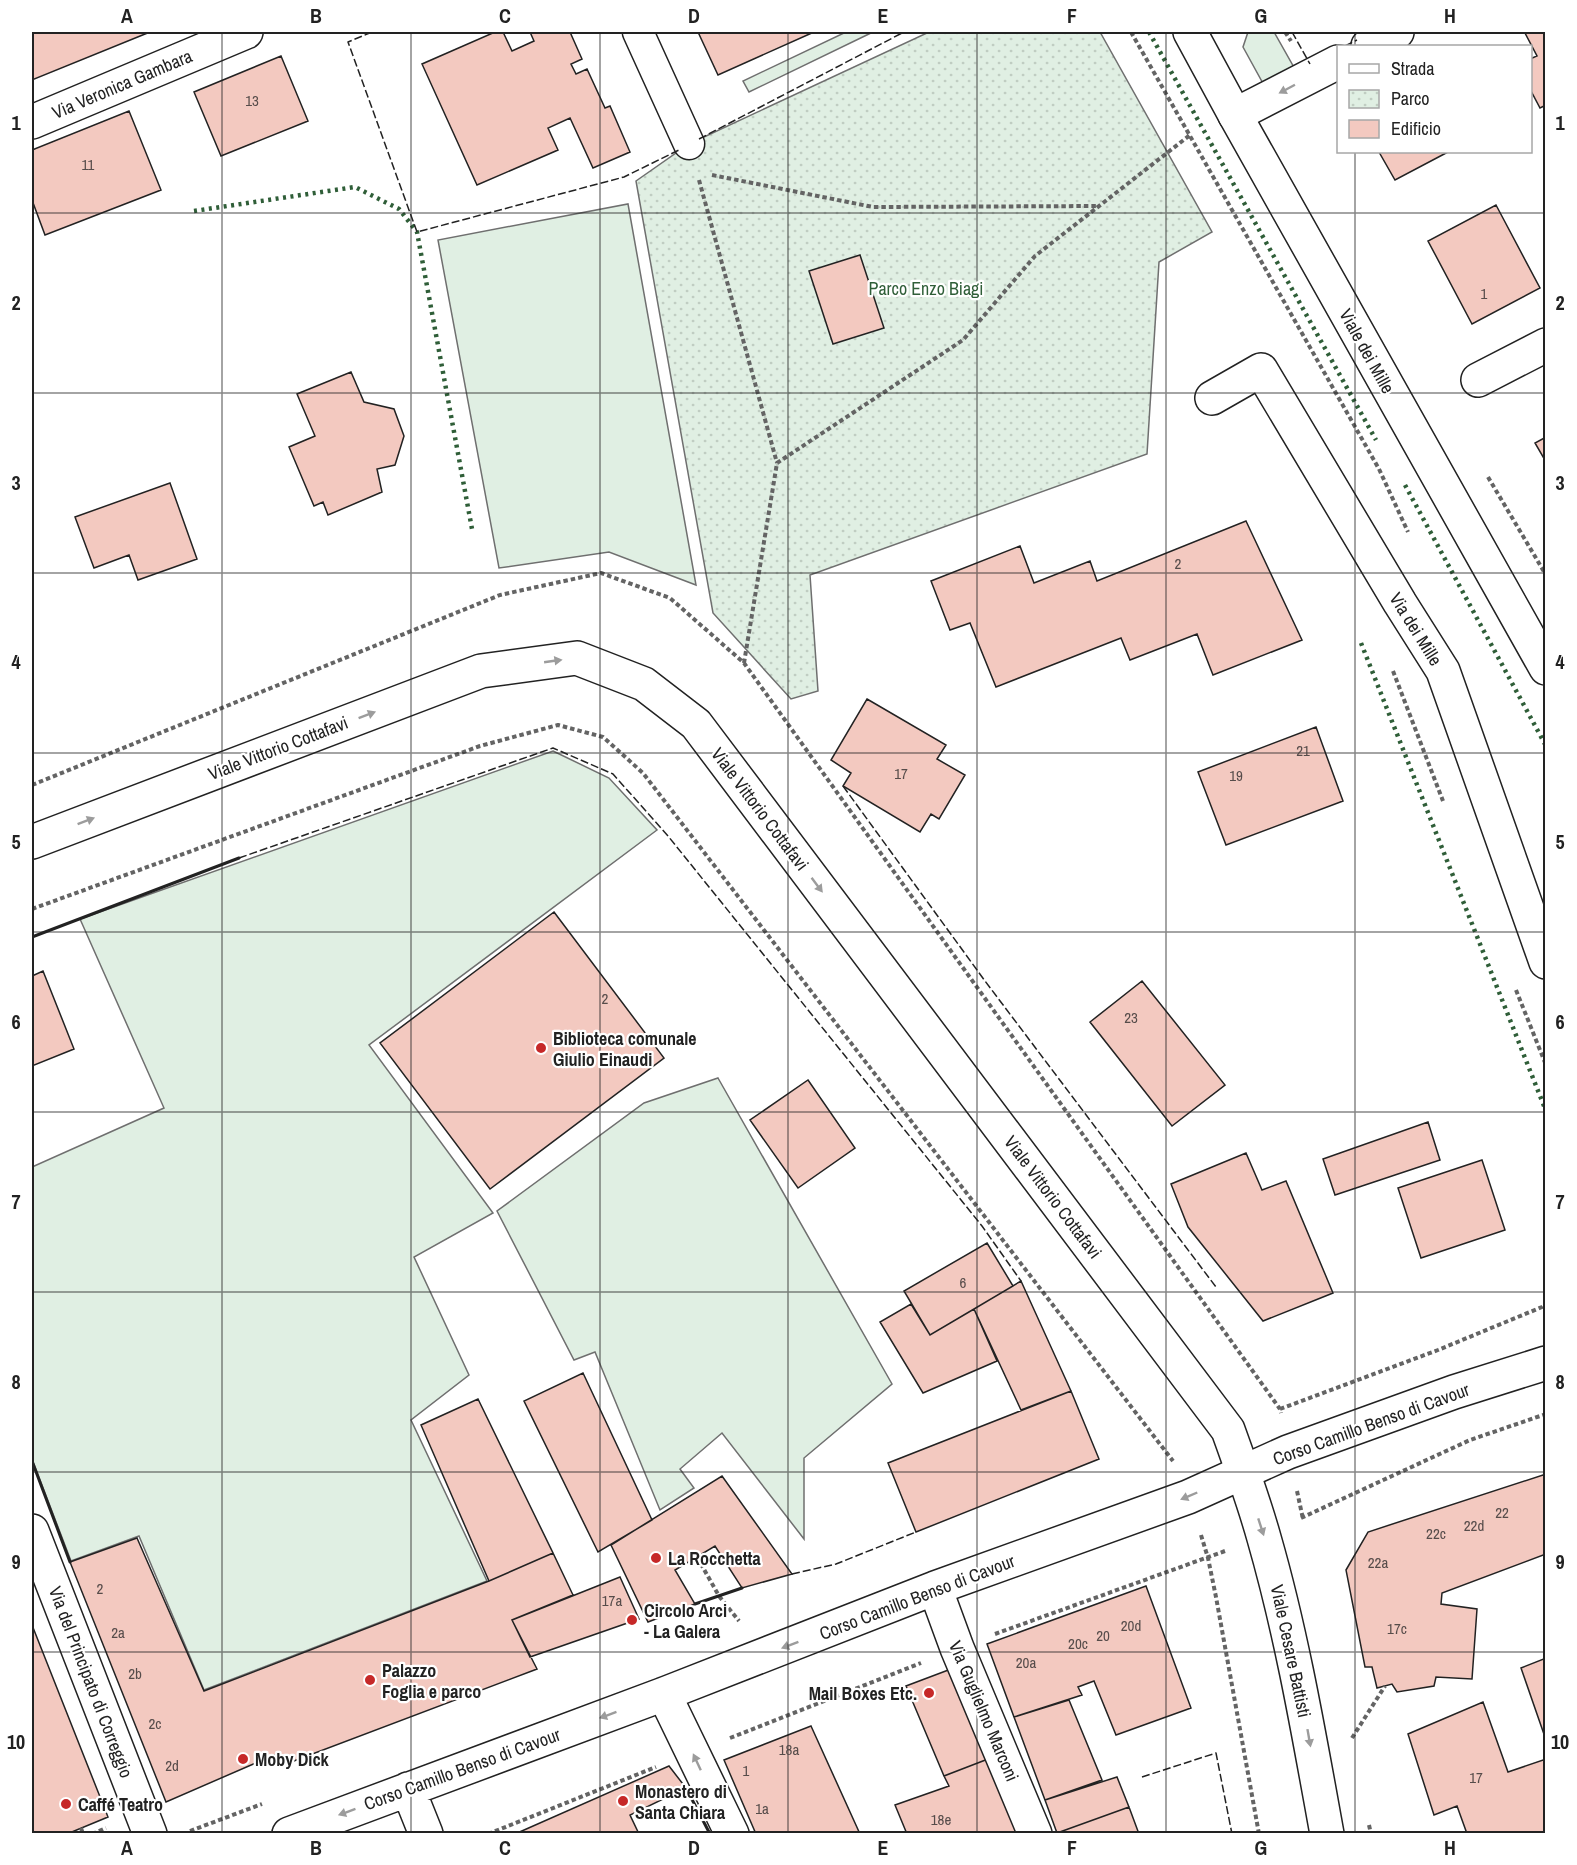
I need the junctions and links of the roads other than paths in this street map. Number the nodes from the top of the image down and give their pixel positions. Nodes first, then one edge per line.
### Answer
1 (246, 32) edge
2 (638, 32) edge
3 (1190, 32) edge
4 (1397, 32) edge
5 (1370, 45) edge
6 (1337, 63) edge
7 (1235, 115) junction
8 (32, 122) edge
9 (693, 158) road end
10 (1545, 345) edge
11 (1478, 380) dead end
12 (1212, 398) dead end
13 (1545, 668) edge
14 (32, 842) edge
15 (1545, 962) edge
16 (1545, 1363) edge
17 (1243, 1472) junction
18 (32, 1531) edge
19 (935, 1588) junction
20 (664, 1694) junction
21 (408, 1789) junction
22 (150, 1833) edge
23 (289, 1833) edge
24 (426, 1833) edge
25 (732, 1833) edge
26 (1035, 1833) edge
27 (1326, 1833) edge

1 - 8 street, Via Veronica Gambara
2 - 9 street
3 - 7 street, Viale dei Mille
4 - 5 street
6 -> 7 street
7 - 13 street, Viale dei Mille
10 - 11 street
12 - 15 street, Via dei Mille
14 -> 17 street, Viale Vittorio Cottafavi
16 - 17 street, Corso Camillo Benso di Cavour
17 -> 19 street, Corso Camillo Benso di Cavour
17 -> 27 street, Viale Cesare Battisti
18 - 22 street, Via del Principato di Correggio
19 -> 20 street, Corso Camillo Benso di Cavour
19 - 26 street, Via Guglielmo Marconi
20 -> 21 street, Corso Camillo Benso di Cavour
25 -> 20 street
21 -> 23 street, Corso Camillo Benso di Cavour
21 - 24 street

